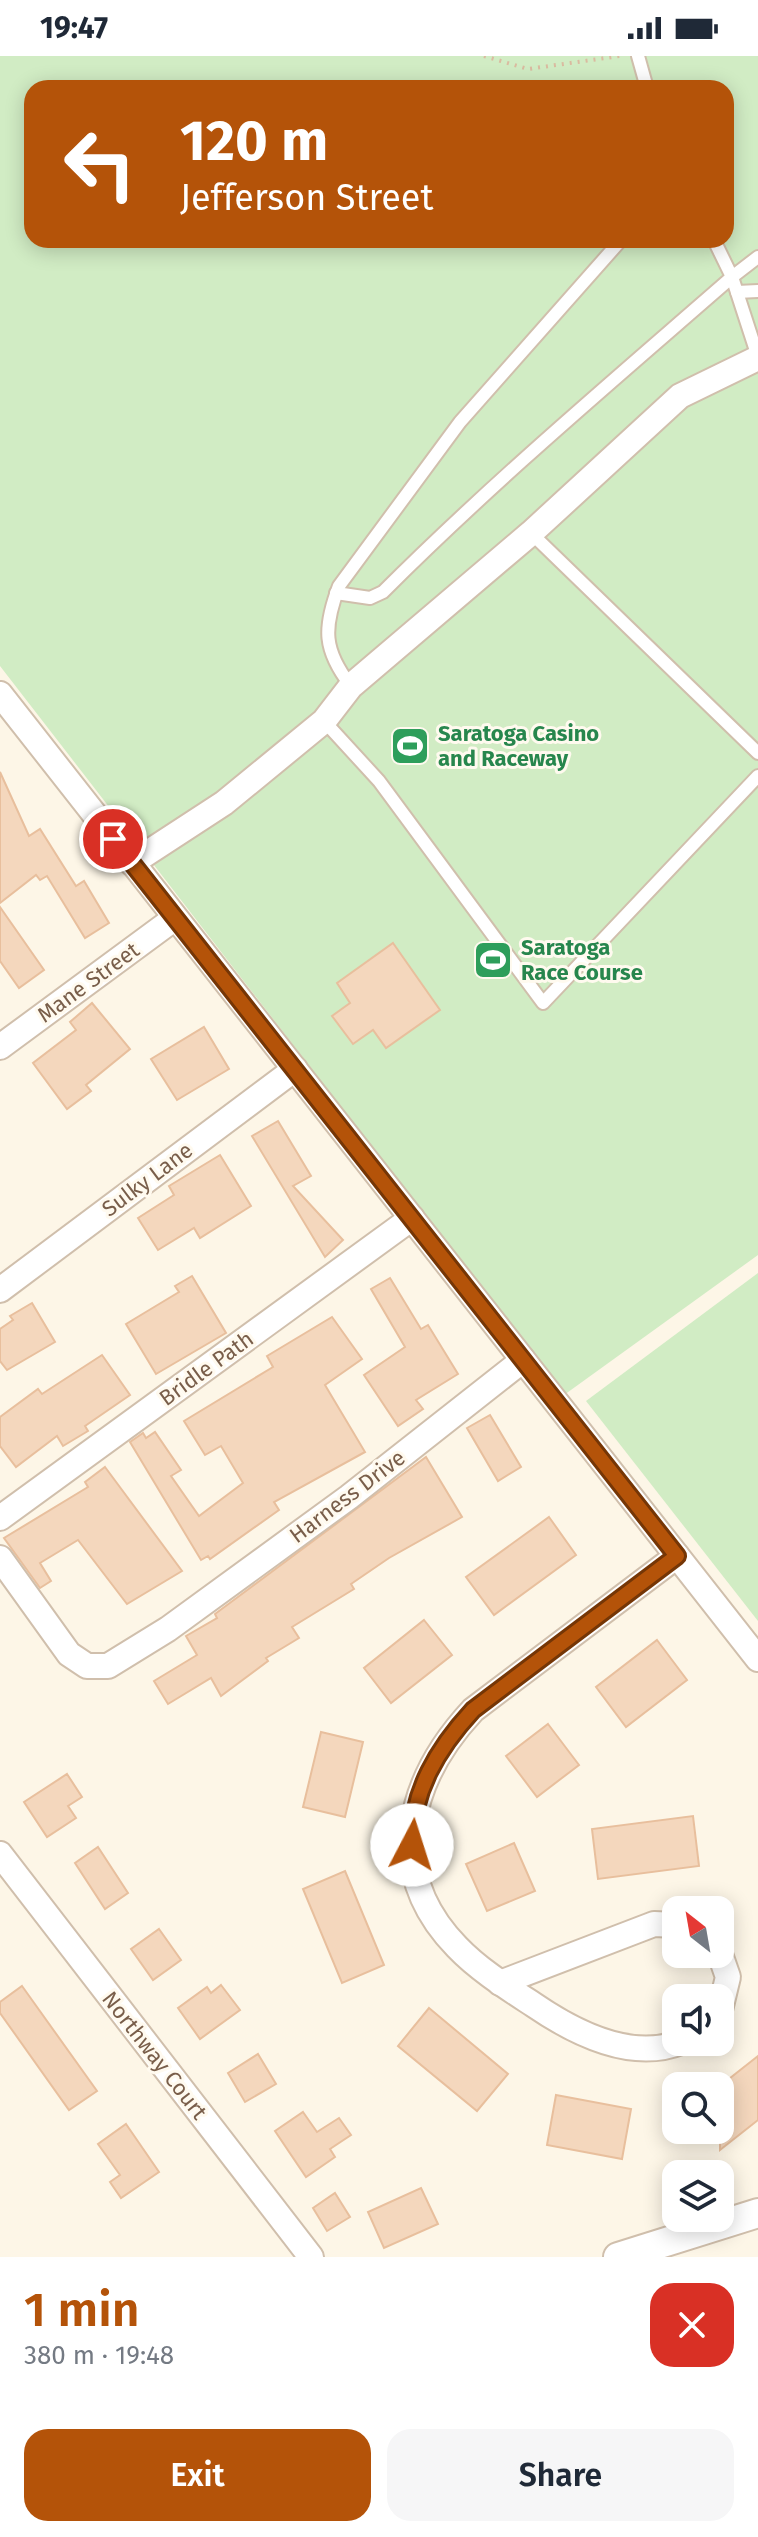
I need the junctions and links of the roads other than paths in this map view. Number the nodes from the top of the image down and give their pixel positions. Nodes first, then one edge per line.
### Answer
1 (638, 56) edge
2 (645, 80) edge
3 (614, 248) edge
4 (718, 248) edge
5 (758, 257) edge
6 (732, 277) junction
7 (758, 291) edge
8 (737, 292) junction
9 (758, 357) edge
10 (531, 533) junction
11 (336, 593) junction
12 (351, 686) junction
13 (0, 694) edge
14 (324, 721) junction
15 (758, 753) edge
16 (758, 776) edge
17 (132, 863) junction
18 (175, 918) junction
19 (4, 1035) edge
20 (295, 1069) junction
21 (412, 1218) junction
22 (0, 1290) edge
23 (523, 1360) junction
24 (0, 1518) edge
25 (677, 1556) junction
26 (0, 1558) edge
27 (758, 1659) edge
28 (0, 1854) edge
29 (662, 1924) edge
30 (500, 1983) junction
31 (662, 2048) edge
32 (758, 2213) edge
33 (311, 2257) edge
34 (618, 2257) edge

1 - 2 lane
3 - 11 lane
4 - 6 lane
5 - 6 lane
6 - 8 lane
6 - 11 lane
7 - 8 lane
8 - 9 lane
9 - 10 street
10 - 12 street
10 - 15 lane
11 - 12 lane
12 - 14 street
13 - 17 street
14 - 16 lane
14 - 17 street
17 - 18 street
18 - 19 street, Mane Street
18 - 20 street
20 - 21 street
20 - 22 street, Sulky Lane
21 - 23 street
21 - 24 street, Bridle Path
23 - 25 street
23 - 26 street, Harness Drive
25 - 27 street
25 - 30 street
28 - 33 street, Northway Court
29 - 30 street
30 - 31 street
32 - 34 street

